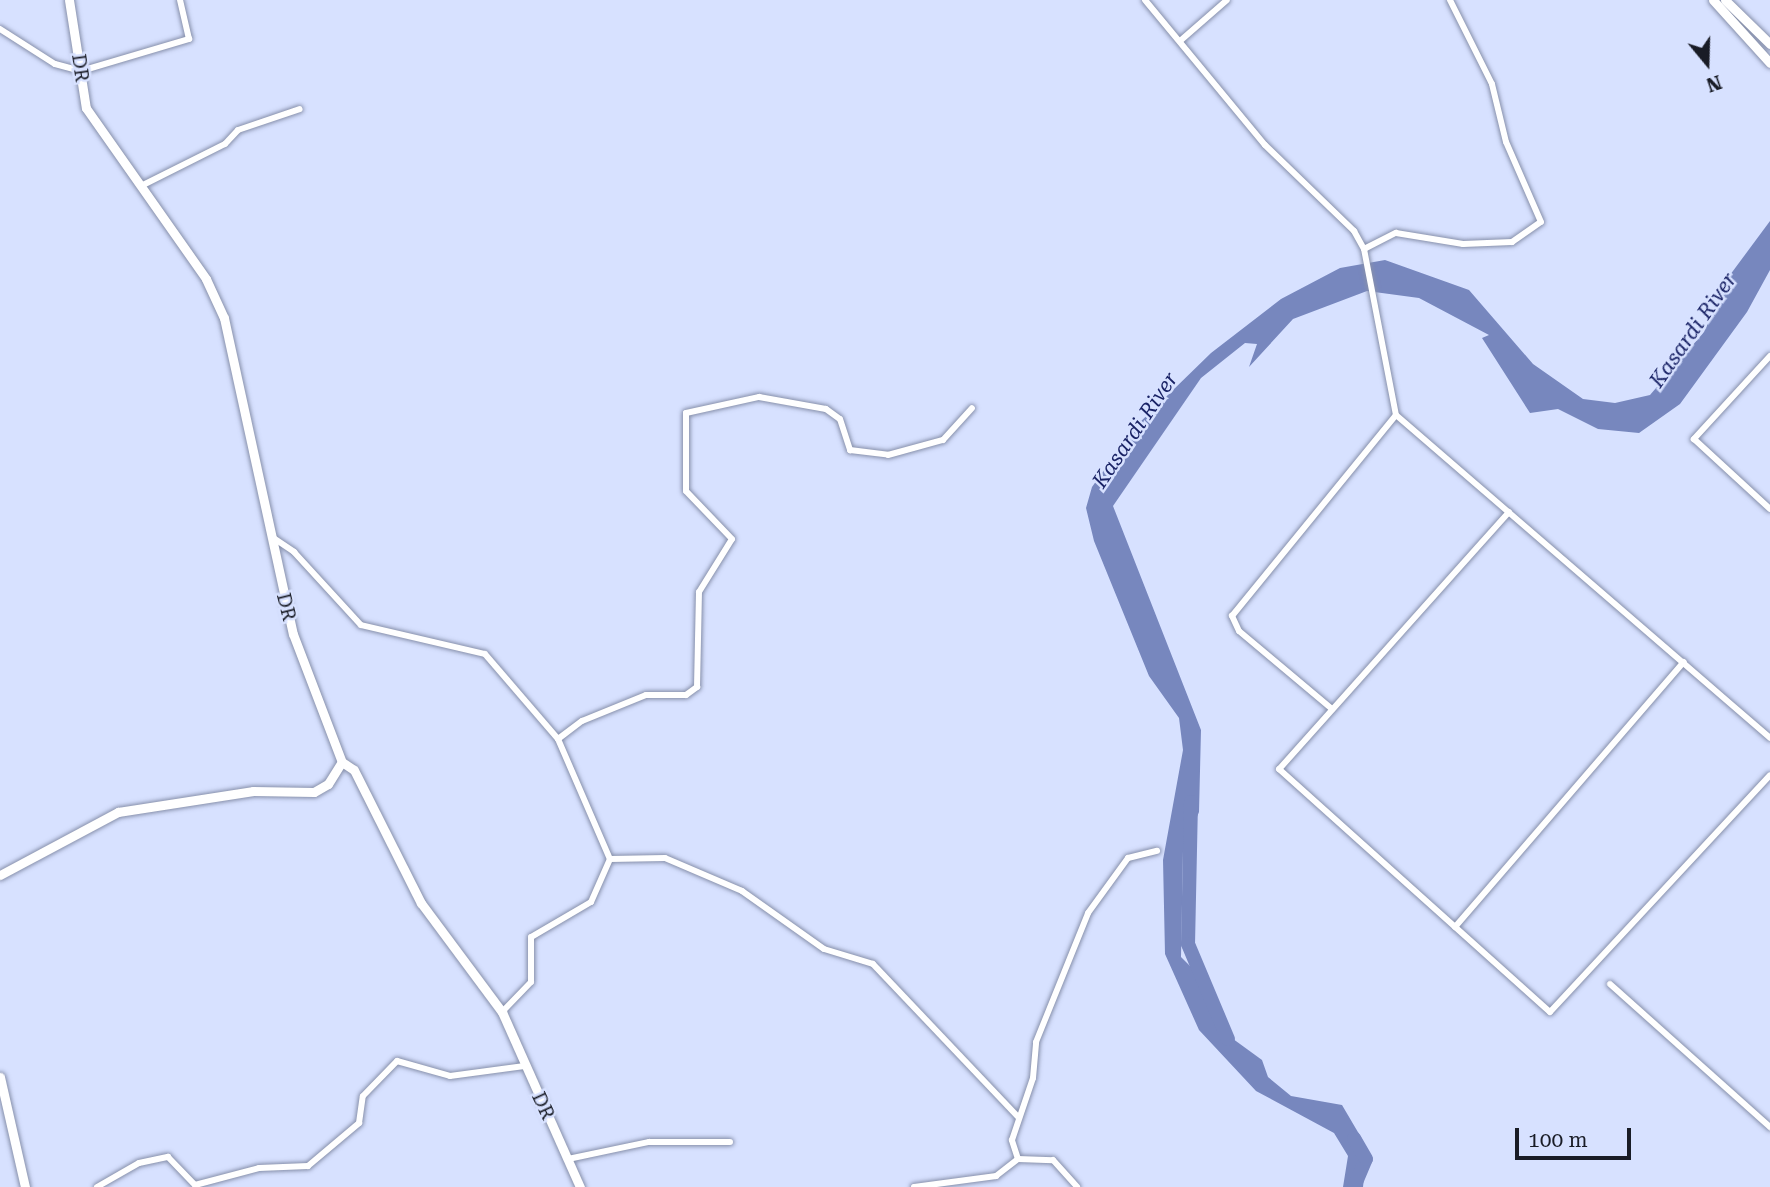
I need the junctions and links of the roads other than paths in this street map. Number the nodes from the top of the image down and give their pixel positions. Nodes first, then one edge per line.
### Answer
1 (69, 0) edge
2 (180, 0) edge
3 (1146, 0) edge
4 (1227, 0) edge
5 (1450, 0) edge
6 (1713, 0) edge
7 (1725, 0) edge
8 (0, 29) edge
9 (1180, 41) junction
10 (1770, 44) edge
11 (1770, 63) edge
12 (80, 71) junction
13 (300, 108) dead end
14 (141, 186) junction
15 (1364, 249) junction
16 (1770, 356) edge
17 (971, 408) dead end
18 (1396, 415) junction
19 (1770, 509) edge
20 (1509, 512) junction
21 (270, 536) junction
22 (1684, 662) junction
23 (1332, 709) junction
24 (558, 738) junction
25 (1770, 738) edge
26 (342, 762) junction
27 (1770, 775) edge
28 (1157, 851) dead end
29 (610, 859) junction
30 (0, 875) edge
31 (1455, 927) junction
32 (1610, 984) dead end
33 (502, 1012) junction
34 (524, 1066) junction
35 (0, 1077) edge
36 (1018, 1117) junction
37 (1770, 1127) edge
38 (730, 1142) dead end
39 (568, 1159) junction
40 (1018, 1159) junction
41 (25, 1187) edge
42 (97, 1187) edge
43 (580, 1187) edge
44 (914, 1187) edge
45 (1077, 1187) edge

1 - 12 main road, DR
2 - 12 street
3 - 9 street
4 - 9 street
5 - 15 street
6 - 11 main road
7 - 10 main road
8 - 12 street
9 - 15 street
12 - 14 main road, DR
13 - 14 street
14 - 21 main road, DR
15 - 18 street
16 - 19 street
17 - 24 street
18 - 20 street
18 - 23 street
20 - 22 street
20 - 23 street
21 - 24 street
21 - 26 main road, DR
22 - 25 street
22 - 31 street
23 - 31 street
24 - 29 street
26 - 30 main road
26 - 33 main road, DR
27 - 31 street
28 - 36 street
29 - 33 street
29 - 36 street
32 - 37 street
33 - 34 main road, DR
34 - 39 main road, DR
34 - 42 street
35 - 41 main road
36 - 40 street
38 - 39 street
39 - 43 main road, DR
40 - 44 street
40 - 45 street

